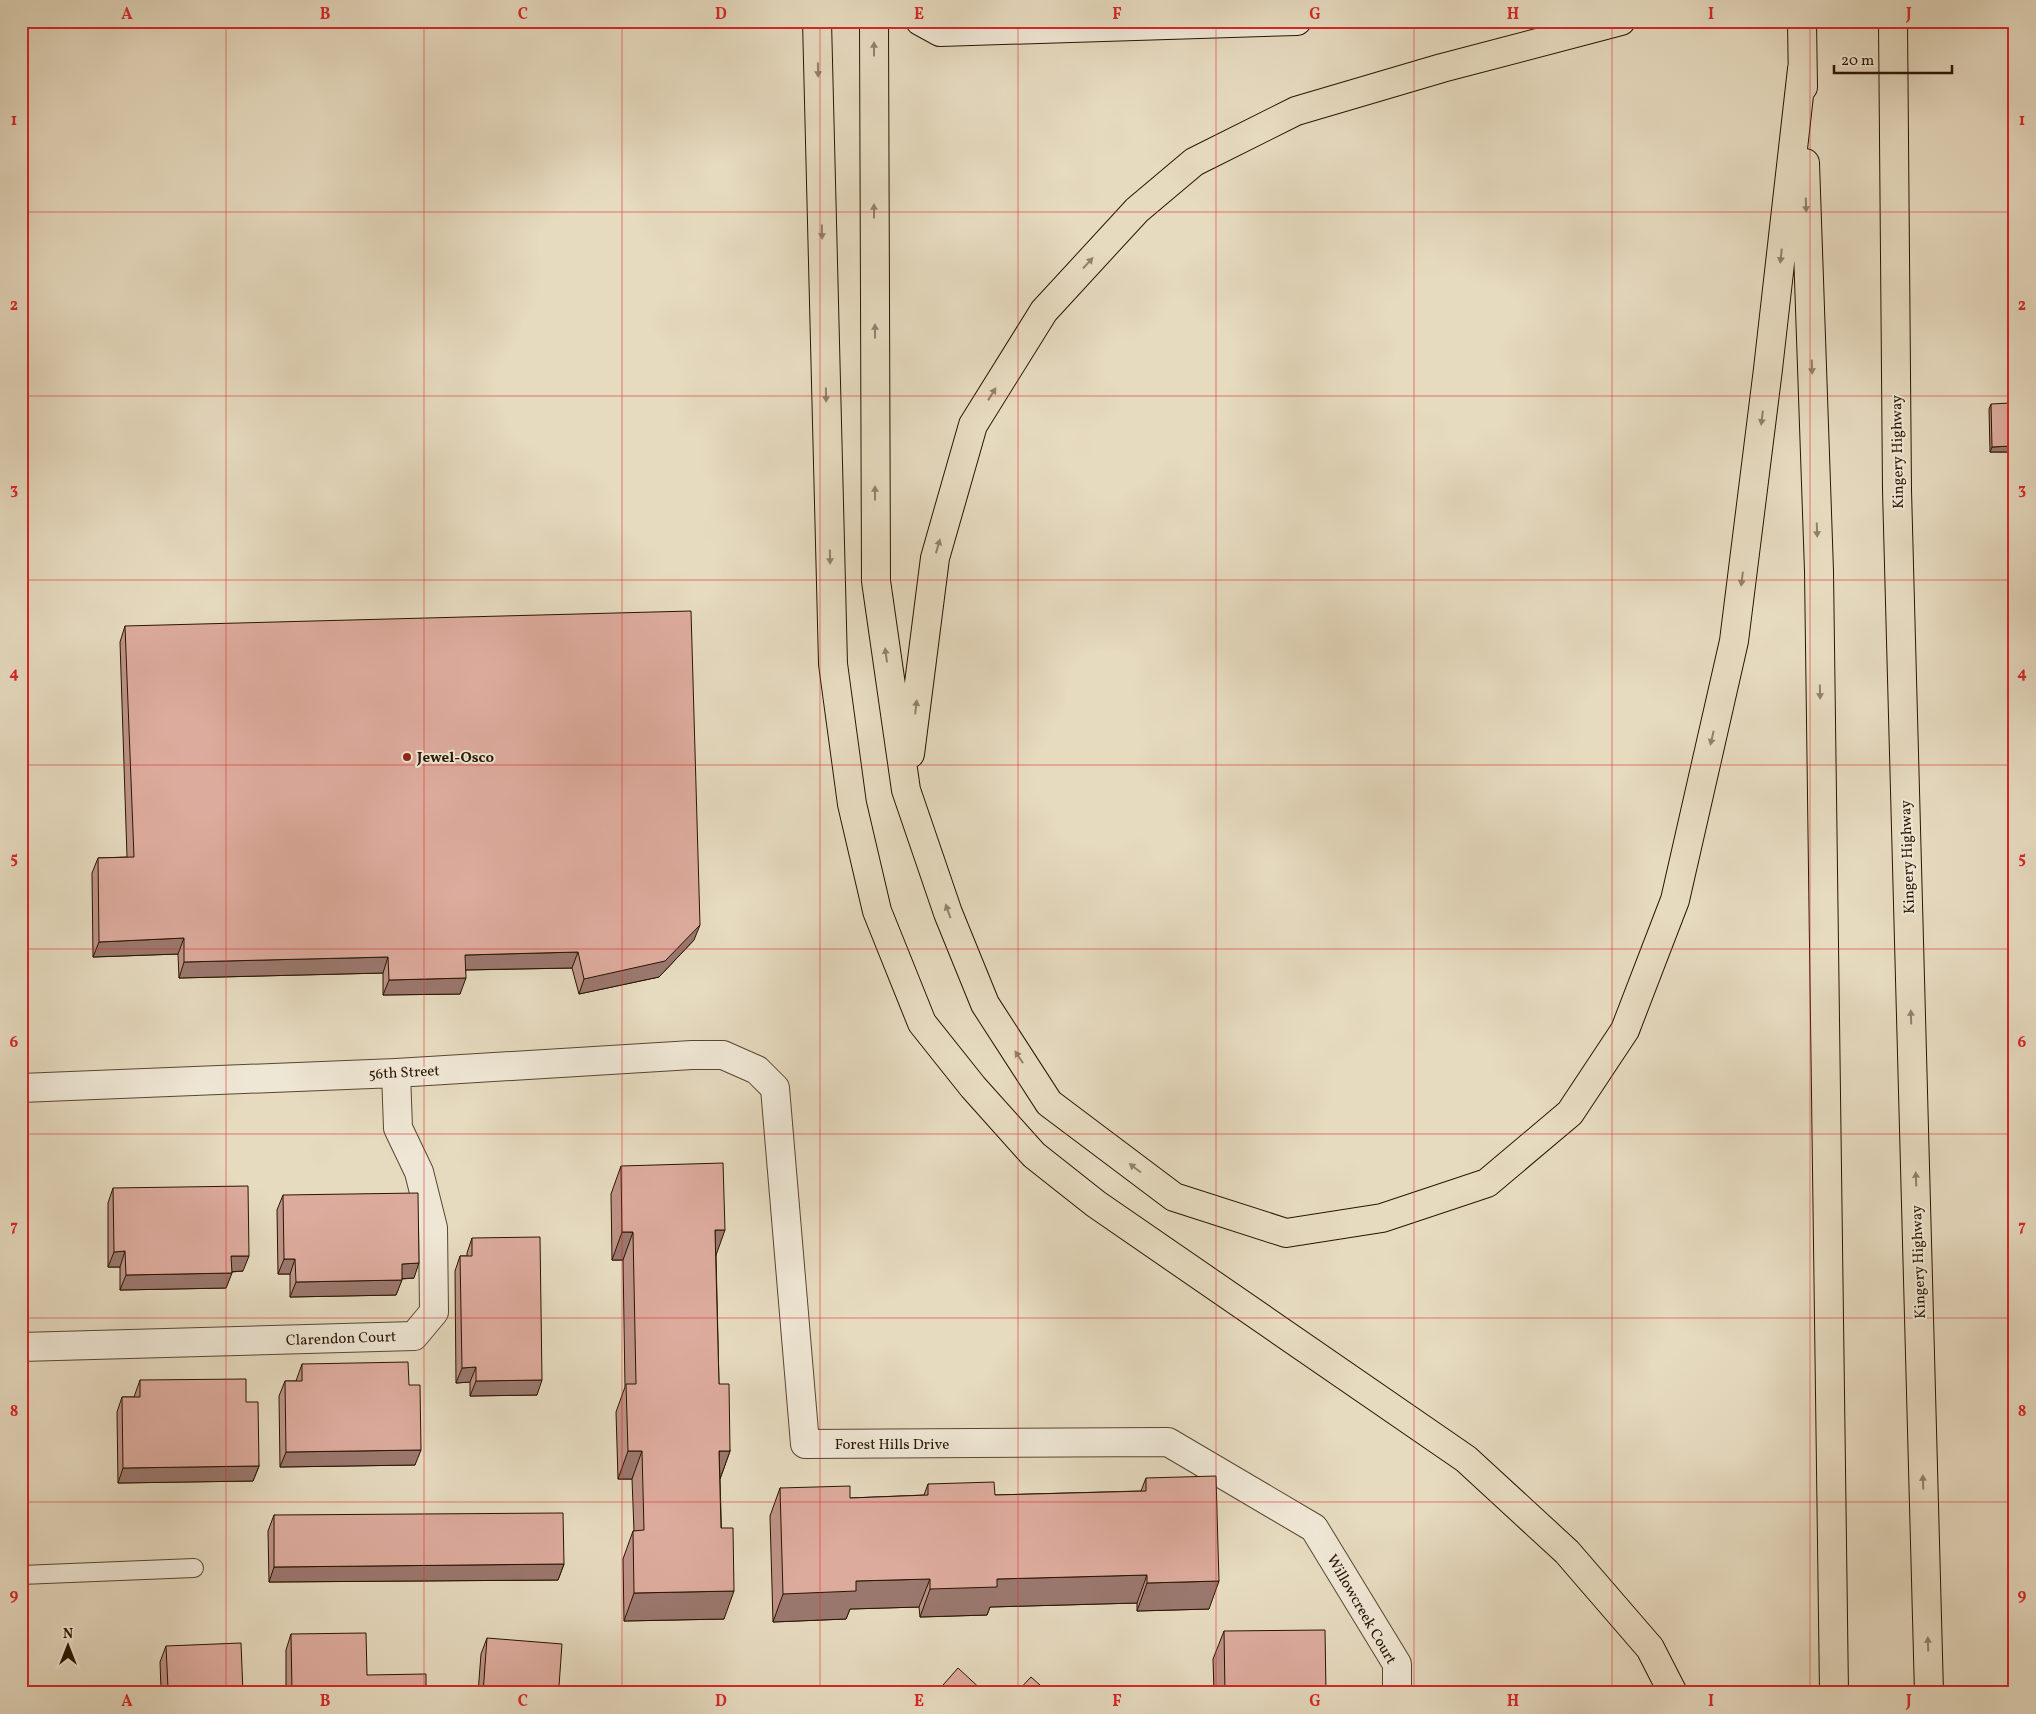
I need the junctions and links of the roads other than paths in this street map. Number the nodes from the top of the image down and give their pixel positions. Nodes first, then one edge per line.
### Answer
1 (817, 21) edge
2 (874, 21) edge
3 (920, 21) edge
4 (1297, 21) edge
5 (1621, 21) edge
6 (1802, 21) edge
7 (1893, 21) edge
8 (1802, 69) junction
9 (906, 790) junction
10 (396, 1073) junction
11 (21, 1088) edge
12 (775, 1088) joint
13 (21, 1347) edge
14 (1314, 1528) joint
15 (194, 1568) dead end
16 (21, 1575) edge
17 (1397, 1693) edge
18 (1673, 1693) edge
19 (1834, 1693) edge
20 (1929, 1693) edge

1 -> 18 highway
9 -> 2 highway
3 - 4 street
9 -> 5 highway
6 - 8 highway
20 -> 7 highway, Kingery Highway
8 -> 9 highway
8 -> 19 highway
10 - 11 street, 56th Street
10 - 12 street, 56th Street
10 - 13 street, Clarendon Court
12 - 14 street, Forest Hills Drive
14 - 17 street, Willowcreek Court
15 - 16 lane

